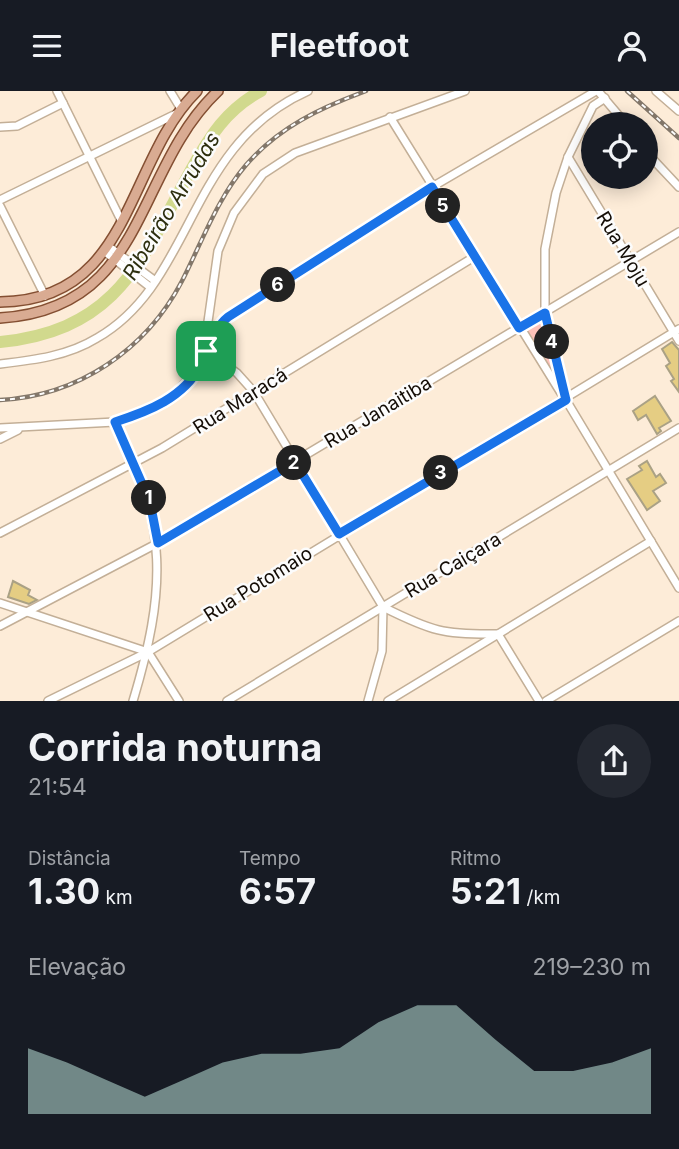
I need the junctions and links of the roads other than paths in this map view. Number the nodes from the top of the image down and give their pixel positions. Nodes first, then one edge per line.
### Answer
1 (57, 91) edge
2 (170, 91) edge
3 (197, 91) edge
4 (218, 91) edge
5 (308, 91) edge
6 (465, 91) edge
7 (597, 91) edge
8 (656, 91) edge
9 (605, 98) junction
10 (63, 103) junction
11 (181, 107) junction
12 (679, 111) edge
13 (616, 112) edge
14 (390, 117) junction
15 (0, 127) edge
16 (89, 156) junction
17 (568, 156) junction
18 (658, 165) edge
19 (432, 187) junction
20 (679, 187) edge
21 (0, 200) edge
22 (0, 206) edge
23 (122, 222) junction
24 (679, 232) edge
25 (106, 249) junction
26 (474, 257) junction
27 (119, 259) junction
28 (630, 263) junction
29 (149, 282) junction
30 (45, 296) junction
31 (0, 302) edge
32 (545, 313) junction
33 (0, 318) edge
34 (519, 328) junction
35 (676, 331) edge
36 (679, 341) edge
37 (206, 351) junction
38 (0, 364) edge
39 (254, 392) junction
40 (566, 400) junction
41 (115, 422) junction
42 (0, 428) edge
43 (21, 428) junction
44 (679, 428) edge
45 (0, 439) edge
46 (295, 462) junction
47 (135, 463) junction
48 (609, 471) junction
49 (0, 533) edge
50 (339, 534) junction
51 (651, 541) junction
52 (158, 543) junction
53 (679, 588) edge
54 (0, 603) edge
55 (383, 607) junction
56 (27, 612) junction
57 (679, 621) edge
58 (0, 626) edge
59 (498, 634) junction
60 (148, 652) junction
61 (48, 701) edge
62 (133, 701) edge
63 (179, 701) edge
64 (227, 701) edge
65 (368, 701) edge
66 (388, 701) edge
67 (539, 701) edge
68 (546, 701) edge

1 - 10 street
2 - 11 street
3 - 11 main road
4 - 27 main road
5 - 29 street
6 - 14 street
7 - 9 street
7 - 19 street
8 - 12 street
9 - 13 street
9 - 17 street
10 - 15 street
10 - 16 street
11 - 16 street
11 - 23 main road
14 - 19 street
14 - 37 street
16 - 21 street
16 - 23 street
17 - 28 street, Rua Moju
17 - 32 street
18 - 20 street
19 - 26 street
19 - 37 street
22 - 30 street
23 - 25 main road
24 - 28 street, Rua Janaitiba
25 - 27 street
25 - 30 main road
26 - 34 street
26 - 39 street, Rua Maracá
27 - 29 street
27 - 33 main road
28 - 32 street, Rua Janaitiba
28 - 35 street, Rua Moju
29 - 38 street
30 - 31 main road
32 - 34 street, Rua Janaitiba
32 - 40 street
34 - 40 street
34 - 46 street, Rua Janaitiba
35 - 36 street, Rua Moju
35 - 40 street, Rua Potomaio
37 - 39 street
37 - 41 street
39 - 46 street
39 - 47 street, Rua Maracá
40 - 48 street
40 - 50 street, Rua Potomaio
41 - 43 street
41 - 47 street
42 - 43 street
43 - 45 street
44 - 48 street, Rua Caiçara
46 - 50 street
46 - 52 street, Rua Janaitiba
47 - 49 street, Rua Maracá
47 - 52 street
48 - 51 street
48 - 55 street, Rua Caiçara
50 - 55 street
50 - 60 street, Rua Potomaio
51 - 53 street
51 - 59 street
52 - 56 street, Rua Janaitiba
52 - 60 street
54 - 56 street
55 - 59 street
55 - 64 street, Rua Caiçara
55 - 65 street
56 - 58 street, Rua Janaitiba
56 - 60 street
57 - 68 street
59 - 66 street
59 - 67 street
60 - 61 street, Rua Potomaio
60 - 62 street
60 - 63 street

